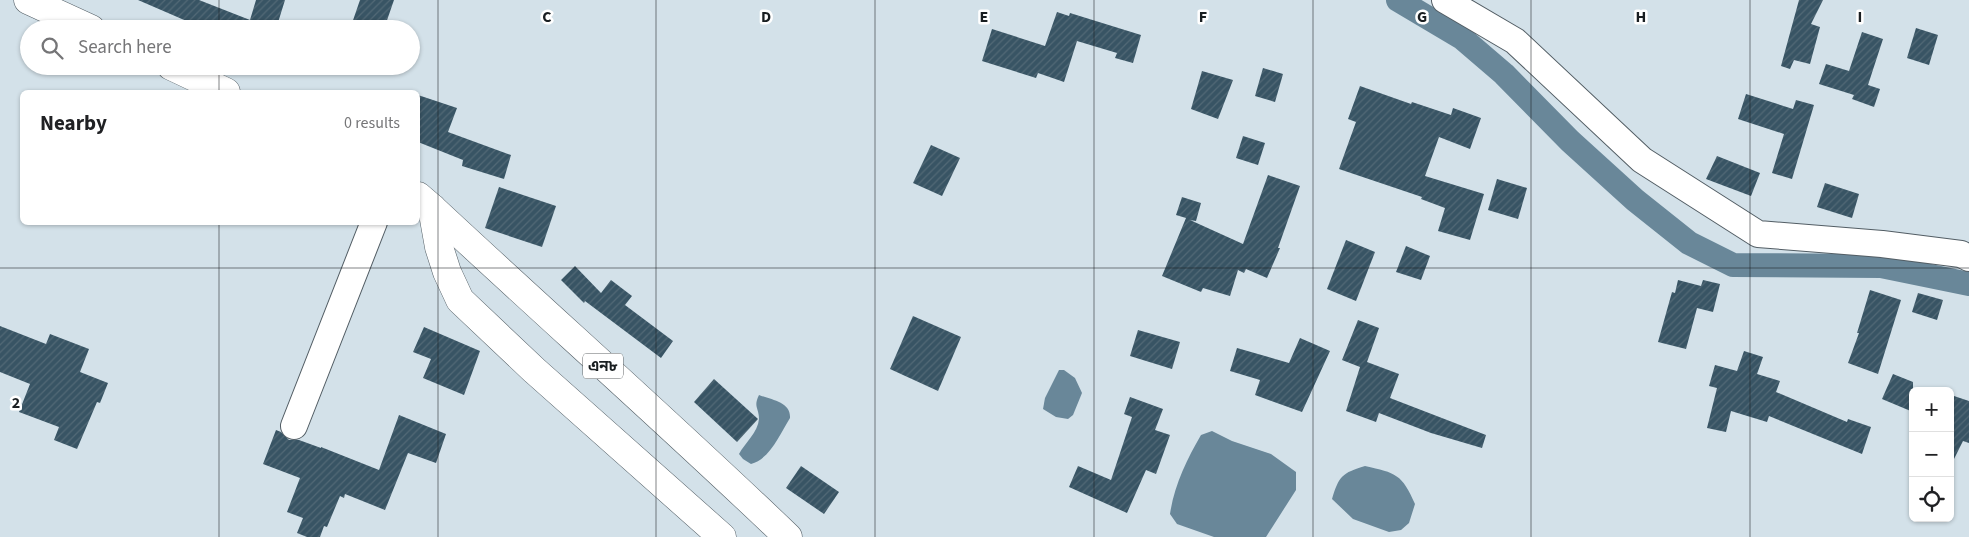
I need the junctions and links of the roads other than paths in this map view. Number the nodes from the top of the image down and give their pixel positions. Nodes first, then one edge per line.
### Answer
1 (28, 0) edge
2 (1445, 0) edge
3 (71, 20) edge
4 (190, 75) edge
5 (222, 90) edge
6 (425, 202) edge
7 (373, 225) edge
8 (1969, 258) edge
9 (294, 426) dead end
10 (722, 537) edge
11 (788, 537) edge

1 - 3 main road
2 - 8 street
4 - 5 main road
6 - 10 main road
6 - 11 main road, এন৮
7 - 9 street

